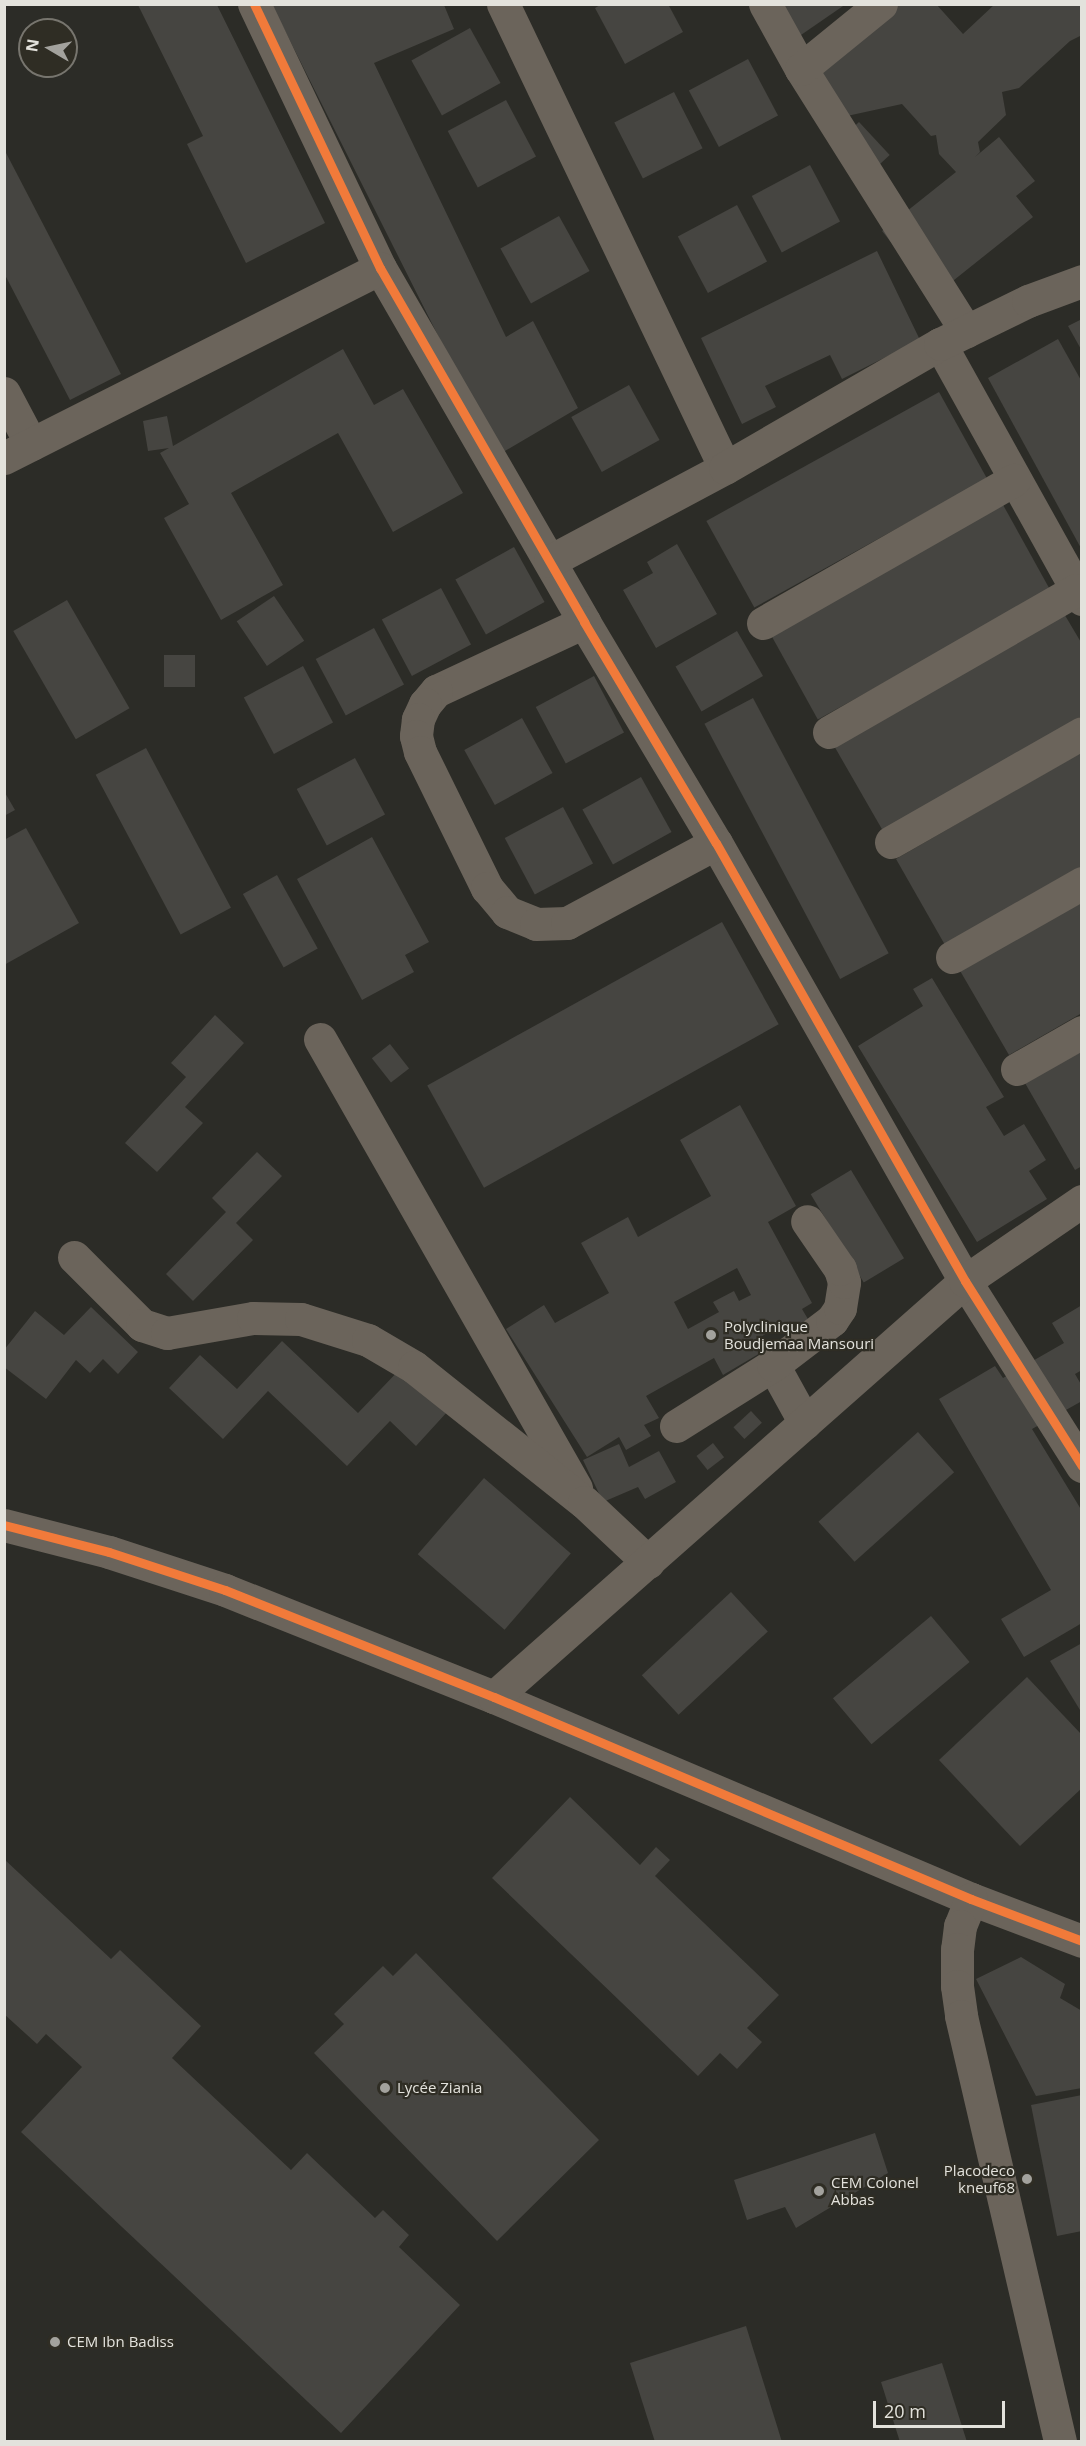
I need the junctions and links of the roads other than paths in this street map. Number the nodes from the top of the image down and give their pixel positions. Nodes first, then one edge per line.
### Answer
1 (254, 4) edge
2 (503, 4) edge
3 (765, 4) edge
4 (881, 4) edge
5 (801, 69) junction
6 (380, 268) junction
7 (1082, 281) edge
8 (953, 337) junction
9 (4, 393) edge
10 (18, 451) edge
11 (725, 468) junction
12 (1014, 480) junction
13 (549, 561) junction
14 (1079, 595) edge
15 (584, 622) junction
16 (763, 623) dead end
17 (829, 732) dead end
18 (1082, 733) edge
19 (891, 842) dead end
20 (716, 843) junction
21 (1082, 883) edge
22 (952, 957) dead end
23 (1082, 1032) edge
24 (320, 1038) dead end
25 (1017, 1068) dead end
26 (1082, 1201) edge
27 (807, 1221) dead end
28 (74, 1257) dead end
29 (965, 1281) junction
30 (773, 1365) junction
31 (805, 1423) junction
32 (676, 1426) dead end
33 (1082, 1466) edge
34 (584, 1502) junction
35 (4, 1525) edge
36 (648, 1562) junction
37 (494, 1698) junction
38 (971, 1899) junction
39 (1082, 1941) edge
40 (1060, 2442) edge

1 - 6 street
2 - 11 street
3 - 5 street
4 - 5 street
5 - 8 street
6 - 10 street
6 - 13 street
7 - 8 street
8 - 11 street
8 - 12 street
9 - 10 street
11 - 13 street
12 - 14 street
12 - 16 street
13 - 15 street
14 - 17 street
15 - 20 street
15 - 20 street
18 - 19 street
20 - 29 street
21 - 22 street
23 - 25 street
24 - 34 street
26 - 29 street
27 - 30 street
28 - 34 street
29 - 31 street
29 - 33 street
30 - 31 street
30 - 32 street
31 - 36 street
34 - 36 street
35 - 37 street
36 - 37 street
37 - 38 street
38 - 39 street
38 - 40 street

